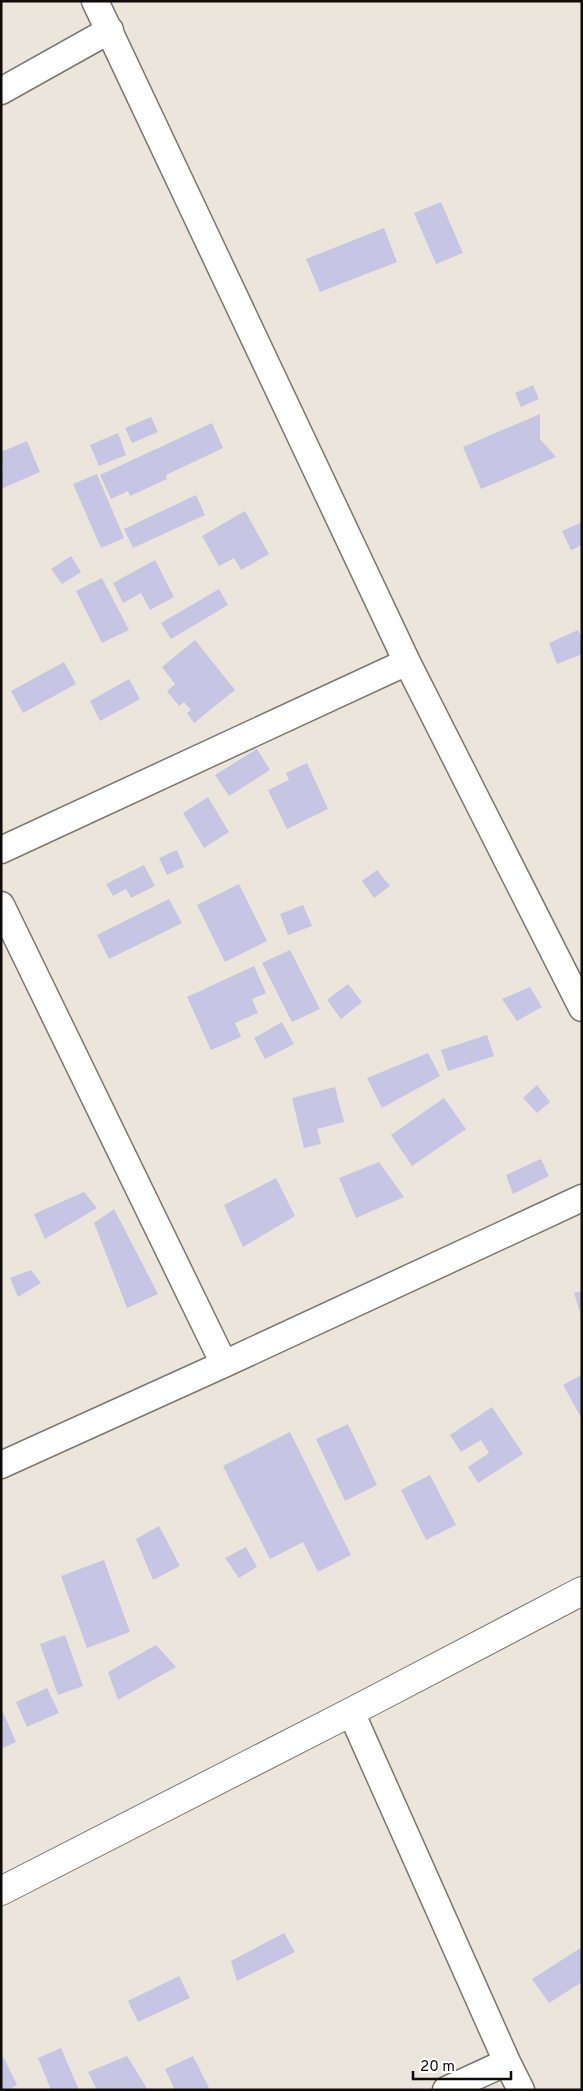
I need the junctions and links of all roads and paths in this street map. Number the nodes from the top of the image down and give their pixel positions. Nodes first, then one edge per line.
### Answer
1 (95, 1) edge
2 (110, 30) junction
3 (1, 91) edge
4 (407, 662) junction
5 (1, 850) edge
6 (1, 904) edge
7 (582, 1008) edge
8 (582, 1198) edge
9 (224, 1364) junction
10 (1, 1465) edge
11 (582, 1591) edge
12 (352, 1712) junction
13 (1, 1891) edge
14 (506, 2062) junction
15 (446, 2090) edge
16 (521, 2090) edge

1 - 2 street
2 - 3 street
2 - 4 street
4 - 5 street
4 - 7 street
6 - 9 street
8 - 9 street
9 - 10 street
11 - 12 street
12 - 13 street
12 - 14 street
14 - 15 street
14 - 16 street

